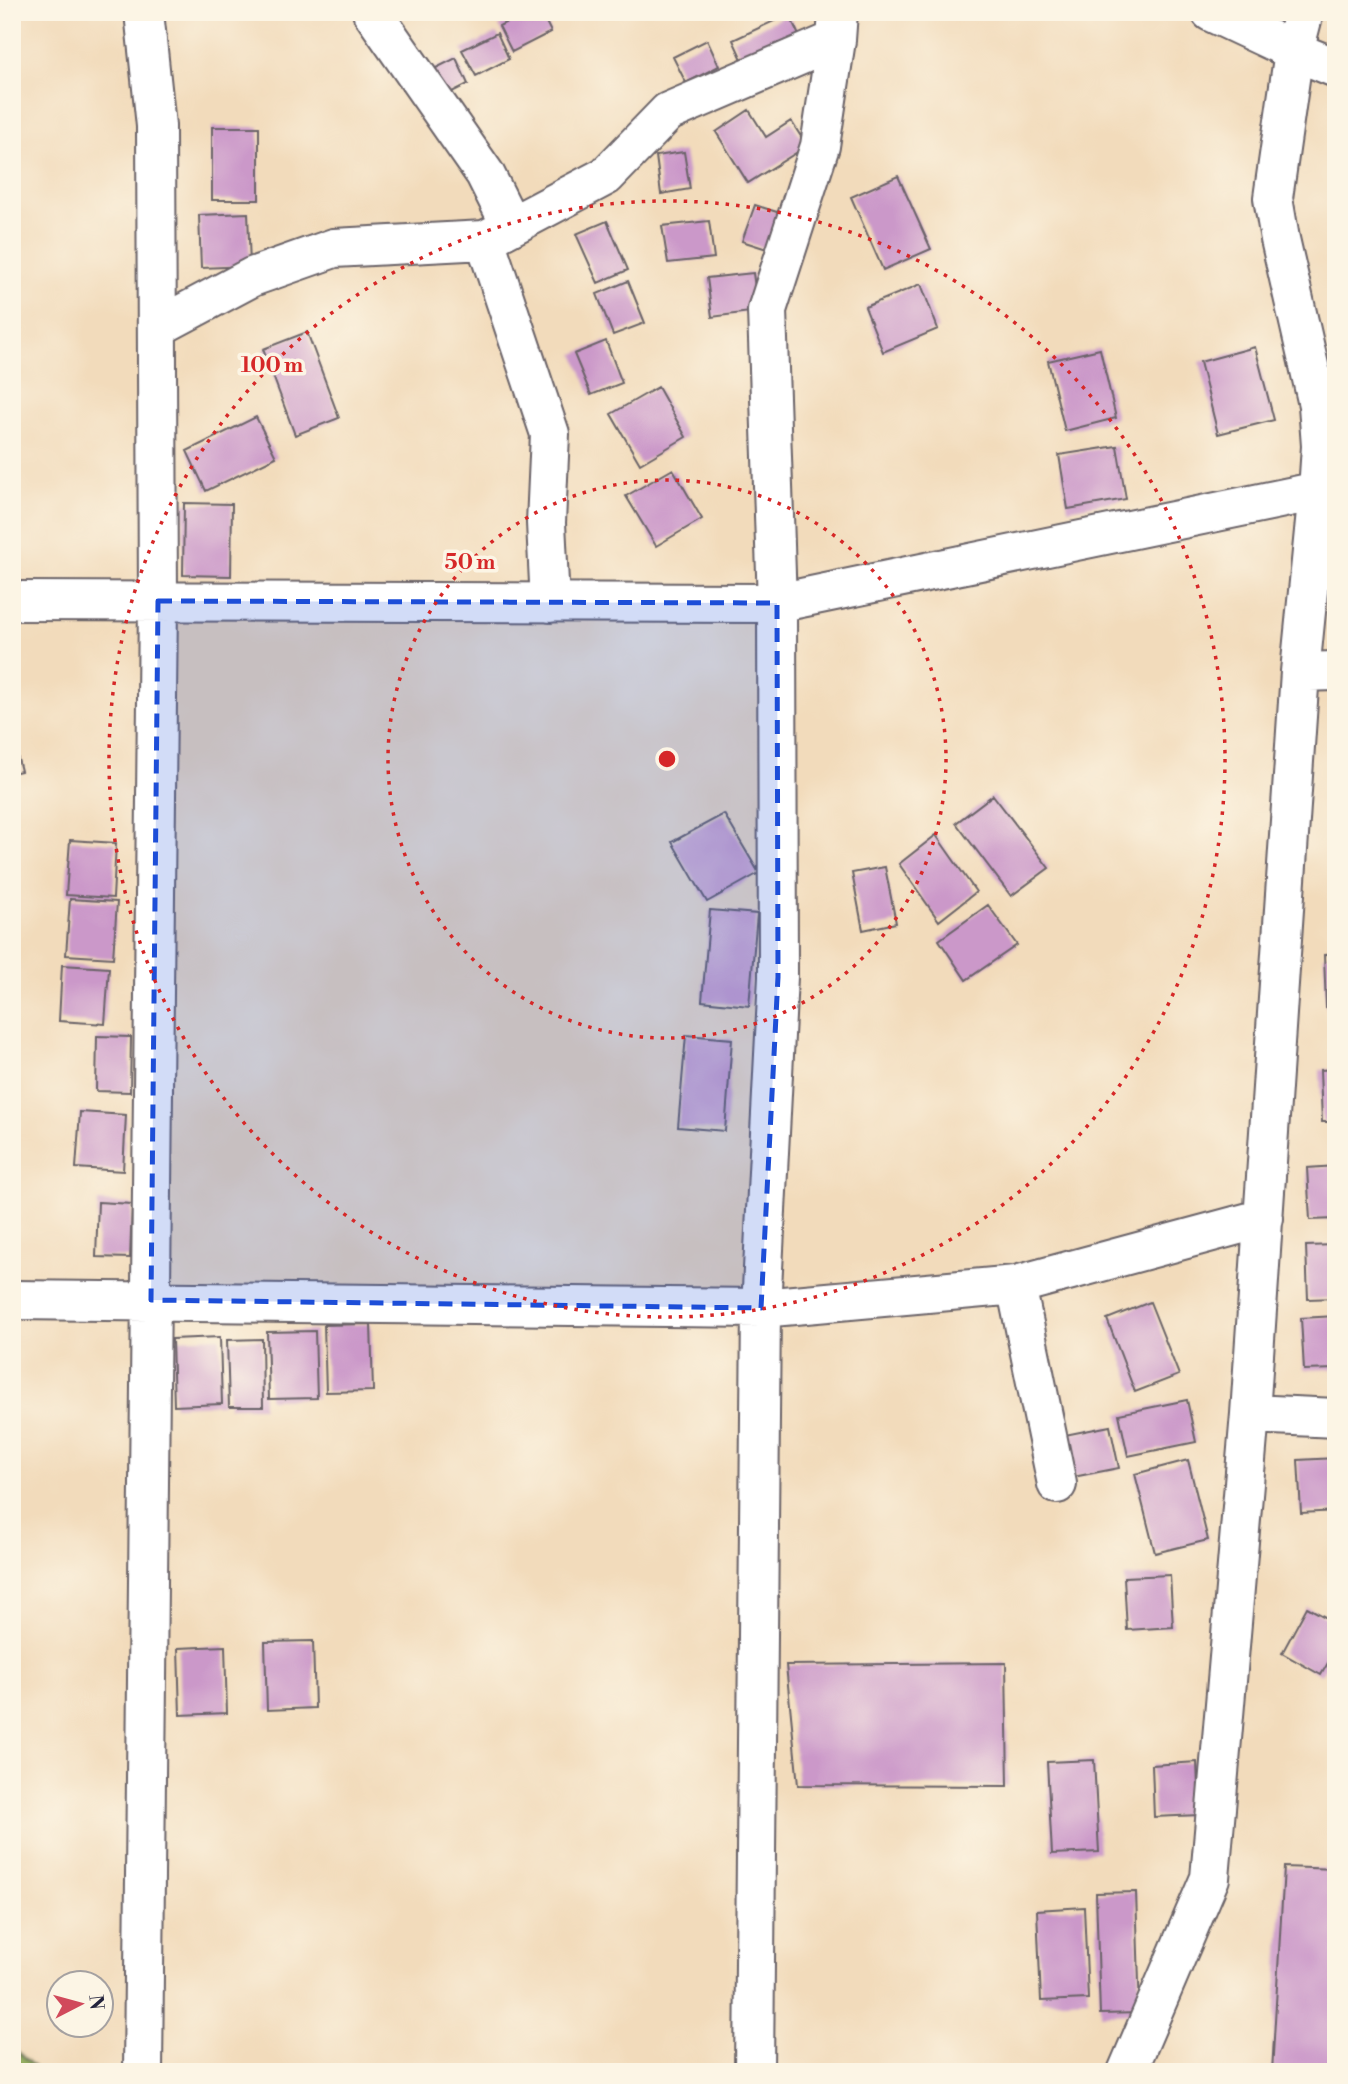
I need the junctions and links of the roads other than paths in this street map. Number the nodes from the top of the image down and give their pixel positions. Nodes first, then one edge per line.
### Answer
1 (144, 12) edge
2 (372, 12) edge
3 (1211, 12) edge
4 (1304, 12) edge
5 (837, 26) edge
6 (1294, 51) junction
7 (1336, 68) edge
8 (498, 233) junction
9 (158, 327) junction
10 (1327, 491) edge
11 (12, 601) edge
12 (158, 601) junction
13 (550, 603) junction
14 (777, 603) junction
15 (1318, 671) edge
16 (1264, 1218) junction
17 (1016, 1284) junction
18 (12, 1300) edge
19 (151, 1300) junction
20 (761, 1308) junction
21 (1250, 1414) junction
22 (1336, 1418) edge
23 (1057, 1484) dead end
24 (143, 2072) edge
25 (754, 2072) edge
26 (1127, 2072) edge

1 - 9 street
2 - 8 street
3 - 6 street
4 - 6 street
5 - 8 street
5 - 14 street
6 - 7 street
6 - 10 street
8 - 9 street
8 - 13 street
9 - 12 street
10 - 14 street
10 - 15 street
11 - 12 street
12 - 13 street
12 - 19 street
13 - 14 street
14 - 20 street
15 - 16 street
16 - 17 street
16 - 21 street
17 - 20 street
17 - 23 street
18 - 19 street
19 - 20 street
19 - 24 street
20 - 25 street
21 - 22 street
21 - 26 street

